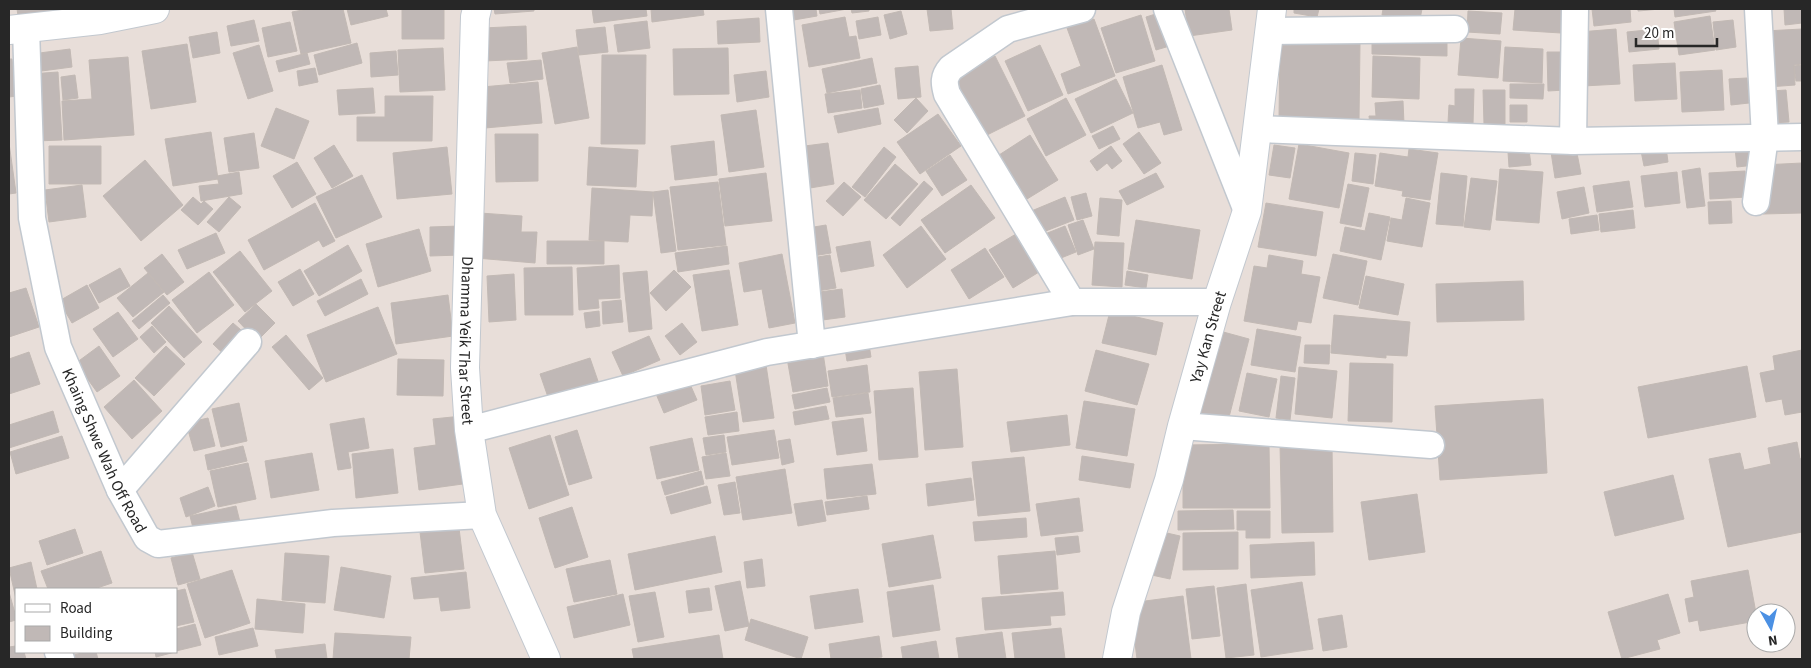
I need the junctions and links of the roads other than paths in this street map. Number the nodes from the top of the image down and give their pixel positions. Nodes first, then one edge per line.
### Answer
1 (155, 9) edge
2 (477, 9) edge
3 (779, 9) edge
4 (1082, 9) edge
5 (1167, 9) edge
6 (1575, 9) edge
7 (1758, 9) edge
8 (1271, 20) edge
9 (1455, 28) dead end
10 (17, 29) edge
11 (1258, 129) junction
12 (1765, 137) junction
13 (1802, 137) edge
14 (1573, 141) junction
15 (1756, 202) dead end
16 (1247, 211) junction
17 (1072, 302) junction
18 (1217, 302) junction
19 (248, 342) dead end
20 (812, 344) junction
21 (1182, 426) junction
22 (469, 430) junction
23 (1431, 446) dead end
24 (120, 490) junction
25 (482, 515) junction
26 (546, 659) edge
27 (1117, 659) edge

1 - 10 main road
2 - 22 main road, Dhamma Yeik Thar Street
3 - 20 street
4 - 17 street
5 - 16 street
6 - 14 street
7 - 12 street
8 - 9 street
8 - 11 main road, Yay Kan Street
10 - 24 street, Khaing Shwe Wah Off Road
11 - 14 street
11 - 16 main road, Yay Kan Street
12 - 13 street
12 - 14 street
12 - 15 street
16 - 18 main road, Yay Kan Street
17 - 18 street
17 - 20 street
18 - 21 main road, Yay Kan Street
19 - 24 street
20 - 22 street
21 - 23 street
21 - 27 main road, Yay Kan Street
22 - 25 main road, Dhamma Yeik Thar Street
24 - 25 street, Khaing Shwe Wah Off Road
25 - 26 main road, Dhamma Yeik Thar Street

